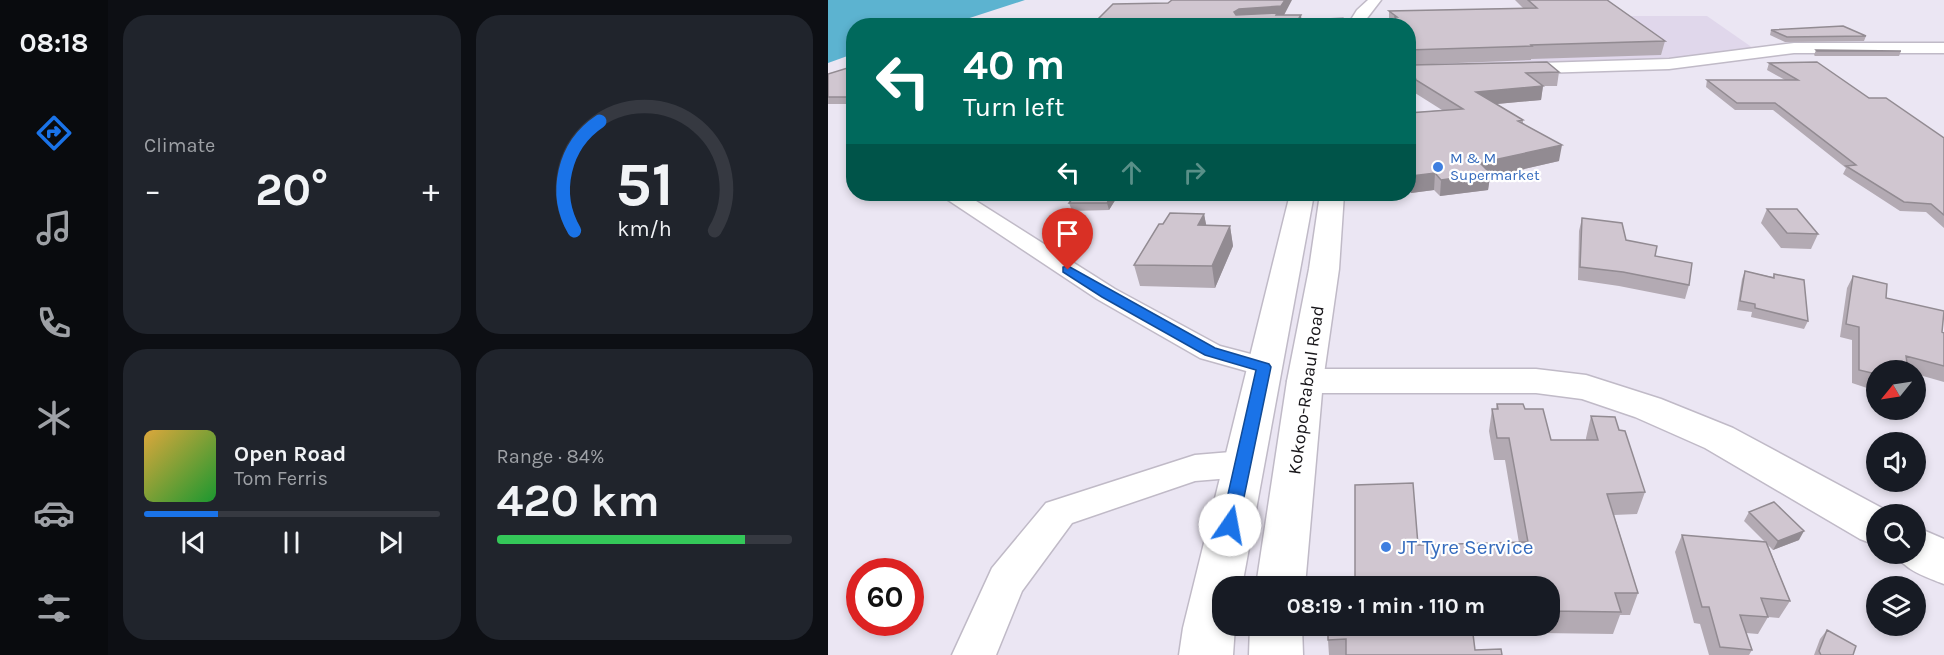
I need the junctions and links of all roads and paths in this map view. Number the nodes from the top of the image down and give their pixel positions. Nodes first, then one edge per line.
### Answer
1 (1360, 0) edge
2 (1375, 0) edge
3 (1349, 18) edge
4 (1354, 18) edge
5 (1944, 48) edge
6 (1490, 69) edge
7 (963, 201) edge
8 (1300, 201) edge
9 (1331, 201) edge
10 (1264, 367) junction
11 (1305, 381) junction
12 (1243, 464) junction
13 (1866, 520) edge
14 (1926, 553) edge
15 (1944, 563) edge
16 (1281, 576) edge
17 (1276, 636) edge
18 (974, 655) edge
19 (1206, 655) edge
20 (1276, 655) edge

1 - 3 main road
2 - 4 main road
5 - 6 main road
7 - 10 street
8 - 10 main road
9 - 11 main road, Kokopo-Rabaul Road
10 - 12 main road
11 - 13 main road
11 - 16 main road, Kokopo-Rabaul Road
12 - 18 street
12 - 19 main road
14 - 15 main road
17 - 20 main road

